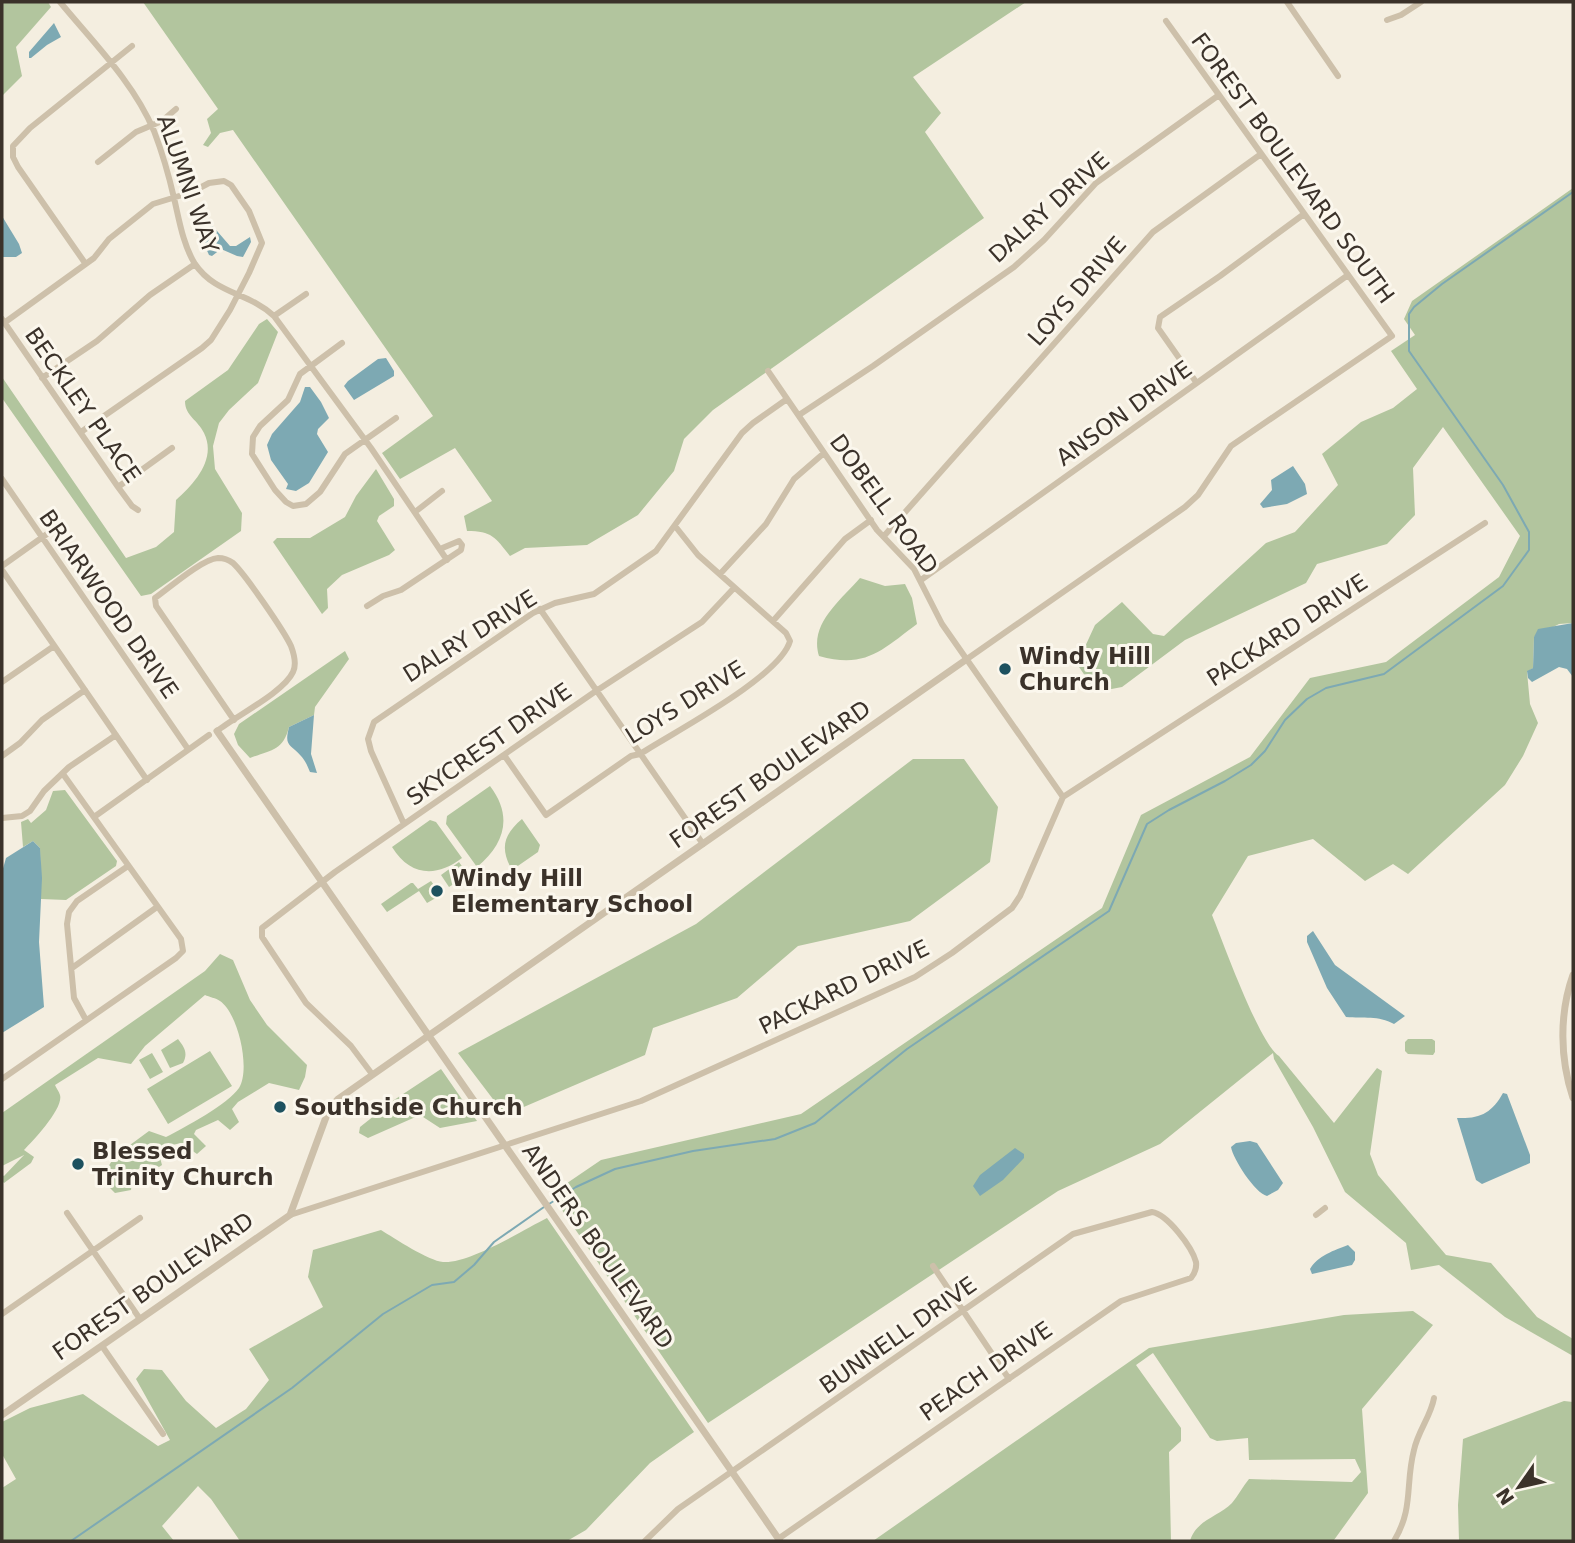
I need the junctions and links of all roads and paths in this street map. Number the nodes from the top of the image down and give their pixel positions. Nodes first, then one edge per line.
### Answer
1 (60, 2) edge
2 (1287, 2) edge
3 (1421, 2) edge
4 (1387, 20) dead end
5 (1166, 21) dead end
6 (132, 46) dead end
7 (111, 64) junction
8 (1338, 76) dead end
9 (1219, 95) junction
10 (176, 109) dead end
11 (151, 126) junction
12 (1261, 154) junction
13 (98, 162) dead end
14 (174, 198) junction
15 (1304, 214) junction
16 (85, 264) junction
17 (195, 264) junction
18 (1348, 275) junction
19 (306, 293) dead end
20 (238, 296) junction
21 (274, 316) junction
22 (3, 321) edge
23 (1392, 336) joint
24 (342, 343) dead end
25 (310, 365) junction
26 (768, 371) dead end
27 (42, 378) junction
28 (1196, 382) junction
29 (787, 399) junction
30 (799, 415) junction
31 (396, 418) dead end
32 (81, 432) junction
33 (365, 440) junction
34 (172, 448) dead end
35 (824, 453) junction
36 (2, 479) edge
37 (118, 486) junction
38 (442, 491) dead end
39 (138, 510) dead end
40 (415, 512) junction
41 (871, 520) junction
42 (1485, 523) dead end
43 (61, 524) dead end
44 (675, 526) junction
45 (884, 536) junction
46 (42, 538) junction
47 (440, 549) junction
48 (447, 560) junction
49 (2, 568) edge
50 (720, 574) junction
51 (921, 580) junction
52 (734, 588) junction
53 (367, 606) dead end
54 (540, 609) junction
55 (773, 621) junction
56 (54, 646) junction
57 (967, 659) junction
58 (2, 682) edge
59 (85, 690) junction
60 (598, 691) junction
61 (234, 720) junction
62 (218, 731) joint
63 (116, 735) junction
64 (209, 736) dead end
65 (188, 750) junction
66 (640, 754) junction
67 (504, 755) junction
68 (2, 756) edge
69 (63, 774) junction
70 (147, 780) junction
71 (1063, 797) junction
72 (94, 817) junction
73 (2, 818) edge
74 (404, 824) junction
75 (703, 844) junction
76 (128, 866) junction
77 (323, 883) junction
78 (158, 907) junction
79 (72, 968) junction
80 (1573, 975) edge
81 (86, 1020) junction
82 (1564, 1023) junction
83 (1573, 1023) edge
84 (1563, 1034) junction
85 (1573, 1035) edge
86 (429, 1037) junction
87 (372, 1074) junction
88 (2, 1079) edge
89 (1573, 1098) edge
90 (504, 1145) junction
91 (1325, 1208) dead end
92 (67, 1213) dead end
93 (290, 1215) junction
94 (1316, 1215) dead end
95 (140, 1218) dead end
96 (1181, 1238) joint
97 (92, 1251) junction
98 (933, 1266) dead end
99 (963, 1312) junction
100 (2, 1314) edge
101 (140, 1319) junction
102 (102, 1346) junction
103 (1009, 1379) junction
104 (1434, 1398) dead end
105 (2, 1415) edge
106 (163, 1434) dead end
107 (732, 1472) junction
108 (778, 1540) edge
109 (645, 1541) edge
110 (1394, 1541) edge

1 - 7 street, ALUMNI WAY
2 - 8 street
3 - 4 street
5 - 9 street, FOREST BOULEVARD SOUTH
6 - 7 street
7 - 11 street, ALUMNI WAY
7 - 16 street
9 - 12 street, FOREST BOULEVARD SOUTH
9 - 30 street, DALRY DRIVE
10 - 11 street
11 - 13 street
11 - 14 street, ALUMNI WAY
12 - 15 street, FOREST BOULEVARD SOUTH
12 - 45 street, LOYS DRIVE
14 - 16 street
14 - 17 street, ALUMNI WAY
14 - 20 street
15 - 18 street, FOREST BOULEVARD SOUTH
15 - 28 street
16 - 22 street
17 - 20 street, ALUMNI WAY
17 - 27 street
18 - 23 street, FOREST BOULEVARD SOUTH
18 - 28 street, ANSON DRIVE
19 - 21 street
20 - 21 street, ALUMNI WAY
20 - 32 street
21 - 25 street, ALUMNI WAY
22 - 27 street, BECKLEY PLACE
23 - 57 street, FOREST BOULEVARD
24 - 25 street
25 - 33 street, ALUMNI WAY
25 - 33 street
26 - 29 street, DOBELL ROAD
27 - 32 street, BECKLEY PLACE
28 - 51 street, ANSON DRIVE
29 - 30 street, DOBELL ROAD
29 - 44 street, DALRY DRIVE
30 - 35 street, DOBELL ROAD
31 - 33 street
32 - 37 street, BECKLEY PLACE
33 - 40 street, ALUMNI WAY
34 - 37 street
35 - 41 street, DOBELL ROAD
35 - 50 street
36 - 46 street, BRIARWOOD DRIVE
37 - 39 street, BECKLEY PLACE
38 - 40 street
40 - 47 street, ALUMNI WAY
41 - 45 street, DOBELL ROAD
41 - 55 street
42 - 71 street, PACKARD DRIVE
43 - 46 street
44 - 50 street
44 - 54 street, DALRY DRIVE
45 - 51 street, DOBELL ROAD
46 - 49 street
46 - 65 street, BRIARWOOD DRIVE
47 - 48 street, ALUMNI WAY
47 - 48 street
48 - 53 street
49 - 56 street
50 - 52 street
51 - 57 street, DOBELL ROAD
52 - 55 street
52 - 60 street, SKYCREST DRIVE
54 - 60 street
54 - 74 street, DALRY DRIVE
55 - 66 street, LOYS DRIVE
56 - 58 street
56 - 59 street
57 - 71 street, DOBELL ROAD
57 - 75 street, FOREST BOULEVARD
59 - 63 street
59 - 68 street
60 - 66 street
60 - 67 street, SKYCREST DRIVE
61 - 61 street
61 - 62 street
62 - 77 street, ANDERS BOULEVARD
63 - 69 street
63 - 70 street
64 - 65 street
65 - 70 street
66 - 67 street, LOYS DRIVE
66 - 75 street
67 - 74 street, SKYCREST DRIVE
69 - 72 street
69 - 73 street
70 - 72 street
71 - 90 street, PACKARD DRIVE
72 - 76 street
74 - 77 street, SKYCREST DRIVE
75 - 86 street, FOREST BOULEVARD
76 - 78 street
76 - 79 street
77 - 86 street, ANDERS BOULEVARD
77 - 87 street, SKYCREST DRIVE
78 - 79 street
78 - 81 street
79 - 81 street
80 - 82 street
81 - 88 street
82 - 83 street
82 - 84 street
84 - 85 street
84 - 89 street
86 - 87 street, FOREST BOULEVARD
86 - 90 street, ANDERS BOULEVARD
87 - 93 street, FOREST BOULEVARD
90 - 93 street, PACKARD DRIVE
90 - 107 street, ANDERS BOULEVARD
91 - 94 street
92 - 97 street
93 - 101 street, FOREST BOULEVARD
95 - 97 street
96 - 99 street, BUNNELL DRIVE
96 - 103 street, PEACH DRIVE
97 - 100 street
97 - 101 street
98 - 99 street
99 - 103 street
99 - 107 street, BUNNELL DRIVE
101 - 102 street, FOREST BOULEVARD
102 - 105 street, FOREST BOULEVARD
102 - 106 street
103 - 108 street, PEACH DRIVE
104 - 110 street
107 - 108 street, ANDERS BOULEVARD
107 - 109 street, BUNNELL DRIVE

